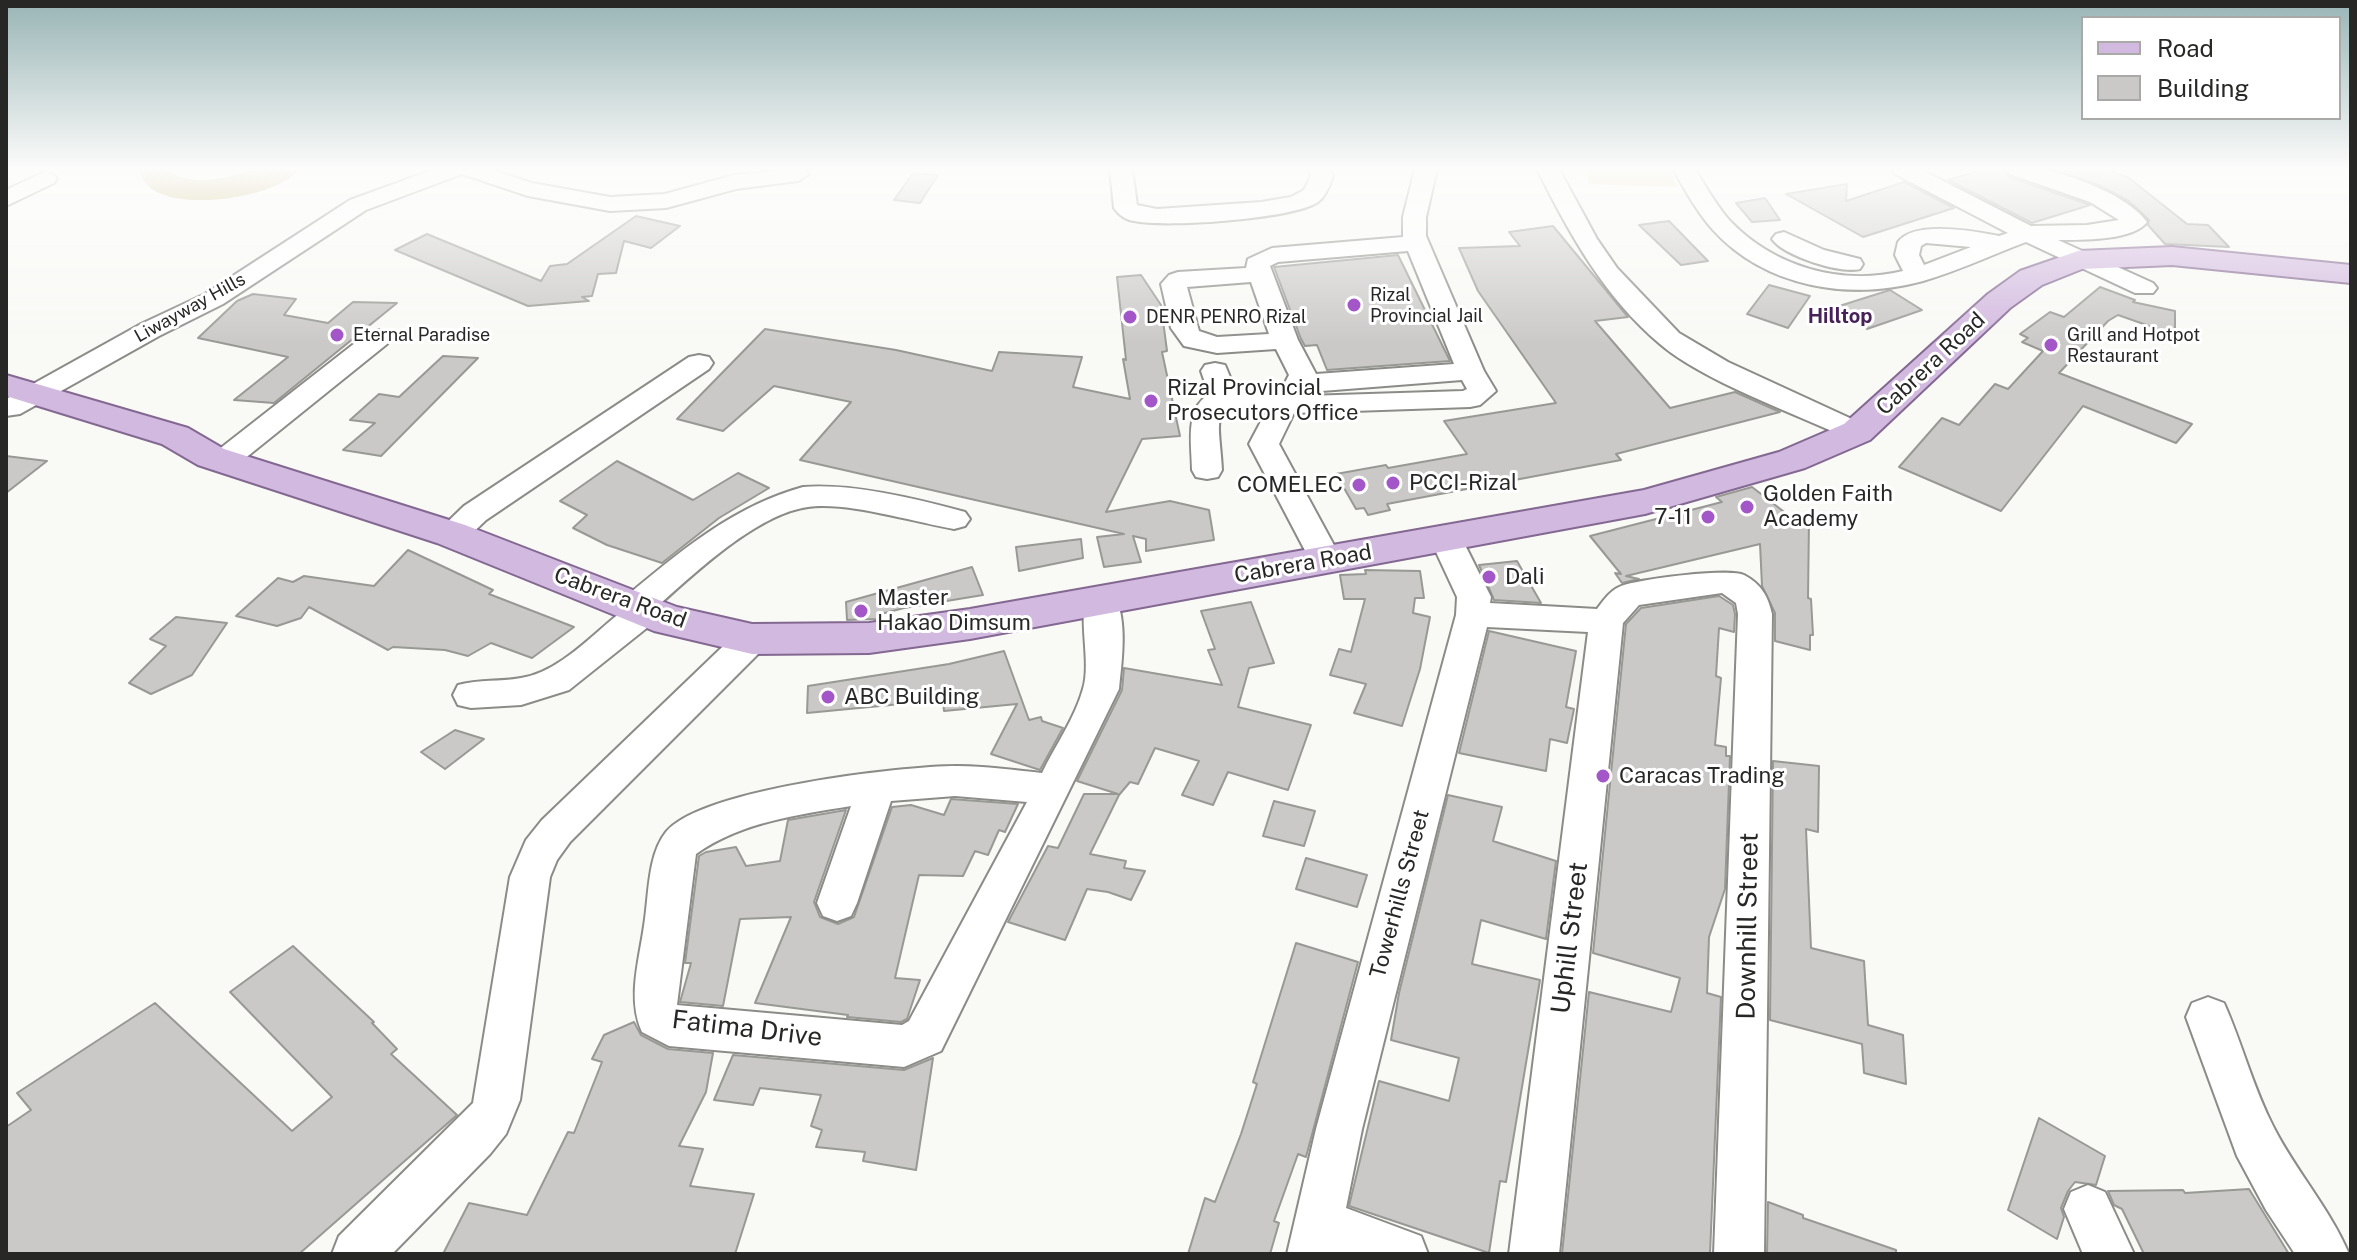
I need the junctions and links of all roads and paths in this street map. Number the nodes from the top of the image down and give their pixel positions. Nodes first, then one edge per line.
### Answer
1 (323, 228) edge
2 (1413, 228) edge
3 (1579, 228) edge
4 (1724, 228) edge
5 (2020, 228) edge
6 (2123, 228) edge
7 (2030, 233) junction
8 (1784, 239) dead end
9 (1417, 243) junction
10 (2078, 260) junction
11 (1913, 270) junction
12 (1261, 274) junction
13 (2351, 274) edge
14 (2144, 288) dead end
15 (378, 338) dead end
16 (1285, 340) junction
17 (699, 363) dead end
18 (1292, 394) junction
19 (14, 398) edge
20 (1857, 432) junction
21 (217, 459) junction
22 (1207, 470) dead end
23 (954, 519) dead end
24 (451, 534) junction
25 (1446, 539) junction
26 (1326, 560) junction
27 (1101, 600) junction
28 (640, 609) junction
29 (1473, 615) junction
30 (1606, 622) junction
31 (752, 639) junction
32 (471, 695) dead end
33 (877, 785) junction
34 (1053, 789) junction
35 (837, 903) dead end
36 (2208, 1017) dead end
37 (2088, 1209) dead end
38 (1315, 1238) edge
39 (357, 1254) edge
40 (1403, 1254) edge
41 (1534, 1254) edge
42 (1739, 1254) edge
43 (2109, 1254) edge
44 (2324, 1254) edge

1 - 19 street, Liwayway Hills
2 - 9 street
3 - 20 street
4 - 11 street
5 - 7 street
6 - 7 street
7 - 10 street
7 - 11 street
8 - 11 street
9 - 12 street
9 - 18 street
10 - 13 main road, Cabrera Road
10 - 14 street
10 - 20 main road, Cabrera Road
12 - 16 street
12 - 16 street
15 - 21 street
16 - 18 street
17 - 24 street
18 - 22 street
18 - 26 street
19 - 21 main road, Cabrera Road
20 - 25 main road, Cabrera Road
21 - 24 main road, Cabrera Road
23 - 28 street
24 - 28 main road, Cabrera Road
25 - 26 main road, Cabrera Road
25 - 29 street, Towerhills Street
26 - 27 main road, Cabrera Road
27 - 31 main road, Cabrera Road
27 - 34 street, Fatima Drive
28 - 31 main road, Cabrera Road
28 - 32 street
29 - 30 street
29 - 38 street, Towerhills Street
30 - 41 street, Uphill Street
30 - 42 street, Downhill Street
31 - 39 street
33 - 34 street, Fatima Drive
33 - 34 street, Fatima Drive
33 - 35 street
36 - 44 street
37 - 43 street
38 - 40 street

